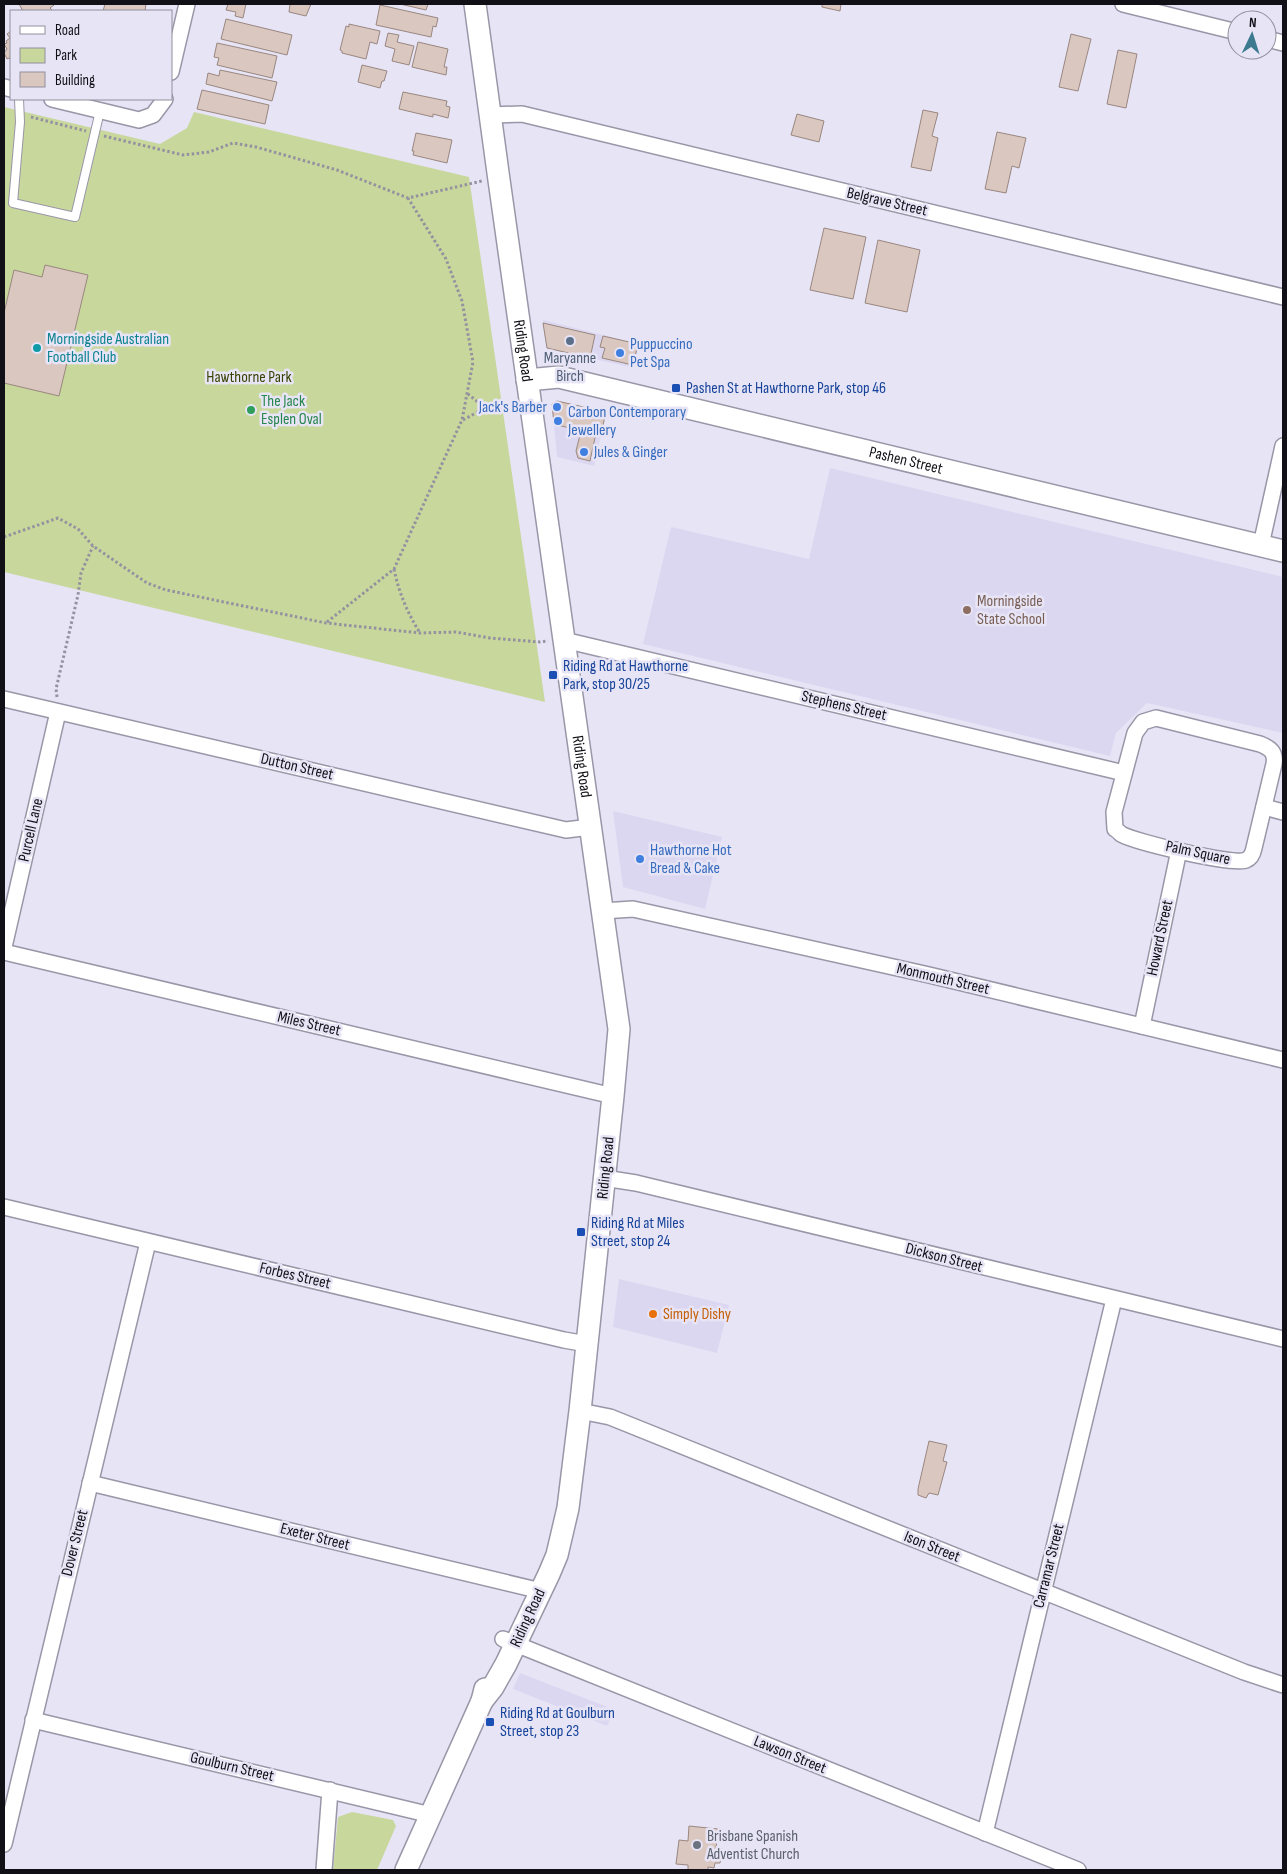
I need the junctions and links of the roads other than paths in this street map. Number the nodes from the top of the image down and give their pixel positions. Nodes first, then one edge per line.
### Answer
1 (188, 4) edge
2 (475, 4) edge
3 (1124, 4) edge
4 (1173, 10) edge
5 (1227, 29) edge
6 (172, 68) edge
7 (19, 100) edge
8 (56, 100) edge
9 (164, 100) edge
10 (100, 111) junction
11 (490, 115) junction
12 (1283, 297) edge
13 (527, 380) junction
14 (1283, 446) edge
15 (1261, 546) junction
16 (1283, 551) edge
17 (564, 640) junction
18 (4, 700) edge
19 (58, 712) junction
20 (1124, 772) junction
21 (1264, 807) junction
22 (1283, 812) edge
23 (590, 827) junction
24 (1179, 850) junction
25 (602, 911) junction
26 (4, 947) edge
27 (4, 952) edge
28 (1142, 1026) junction
29 (1283, 1060) edge
30 (613, 1096) junction
31 (604, 1178) junction
32 (4, 1208) edge
33 (148, 1242) junction
34 (1114, 1299) junction
35 (1283, 1339) edge
36 (587, 1344) junction
37 (580, 1411) junction
38 (90, 1482) junction
39 (534, 1589) junction
40 (1043, 1592) junction
41 (510, 1642) junction
42 (1283, 1685) edge
43 (32, 1720) junction
44 (330, 1790) junction
45 (431, 1815) junction
46 (985, 1833) junction
47 (4, 1844) edge
48 (324, 1870) edge
49 (406, 1870) edge
50 (1078, 1870) edge

1 - 6 street
2 - 11 main road, Riding Road
3 - 4 street
4 - 5 street
7 - 10 lane
8 - 10 street
9 - 10 street
11 - 12 street, Belgrave Street
11 - 13 main road, Riding Road
13 - 15 main road, Pashen Street
13 - 17 main road, Riding Road
14 - 15 street
15 - 16 main road, Pashen Street
17 - 20 street, Stephens Street
17 - 23 main road, Riding Road
18 - 19 street, Dutton Street
19 - 23 street, Dutton Street
19 - 26 street, Purcell Lane
20 - 21 street, Palm Square
20 - 24 street, Palm Square
21 - 22 street
21 - 24 street, Palm Square
23 - 25 main road, Riding Road
24 - 28 street, Howard Street
25 - 28 street, Monmouth Street
25 - 30 main road, Riding Road
27 - 30 street, Miles Street
28 - 29 street, Monmouth Street
30 - 31 main road, Riding Road
31 - 34 street, Dickson Street
31 - 36 main road, Riding Road
32 - 33 street, Forbes Street
33 - 36 street, Forbes Street
33 - 38 street, Dover Street
34 - 35 street, Dickson Street
34 - 40 street, Carramar Street
36 - 37 main road, Riding Road
37 - 39 main road, Riding Road
37 - 40 street, Ison Street
38 - 39 street, Exeter Street
38 - 43 street, Dover Street
39 - 41 main road, Riding Road
40 - 42 street, Ison Street
40 - 46 street, Carramar Street
41 - 45 main road, Riding Road
41 - 46 street, Lawson Street
43 - 44 street, Goulburn Street
43 - 47 street, Dover Street
44 - 45 street, Goulburn Street
44 - 48 street
45 - 49 main road, Riding Road
46 - 50 street, Lawson Street

